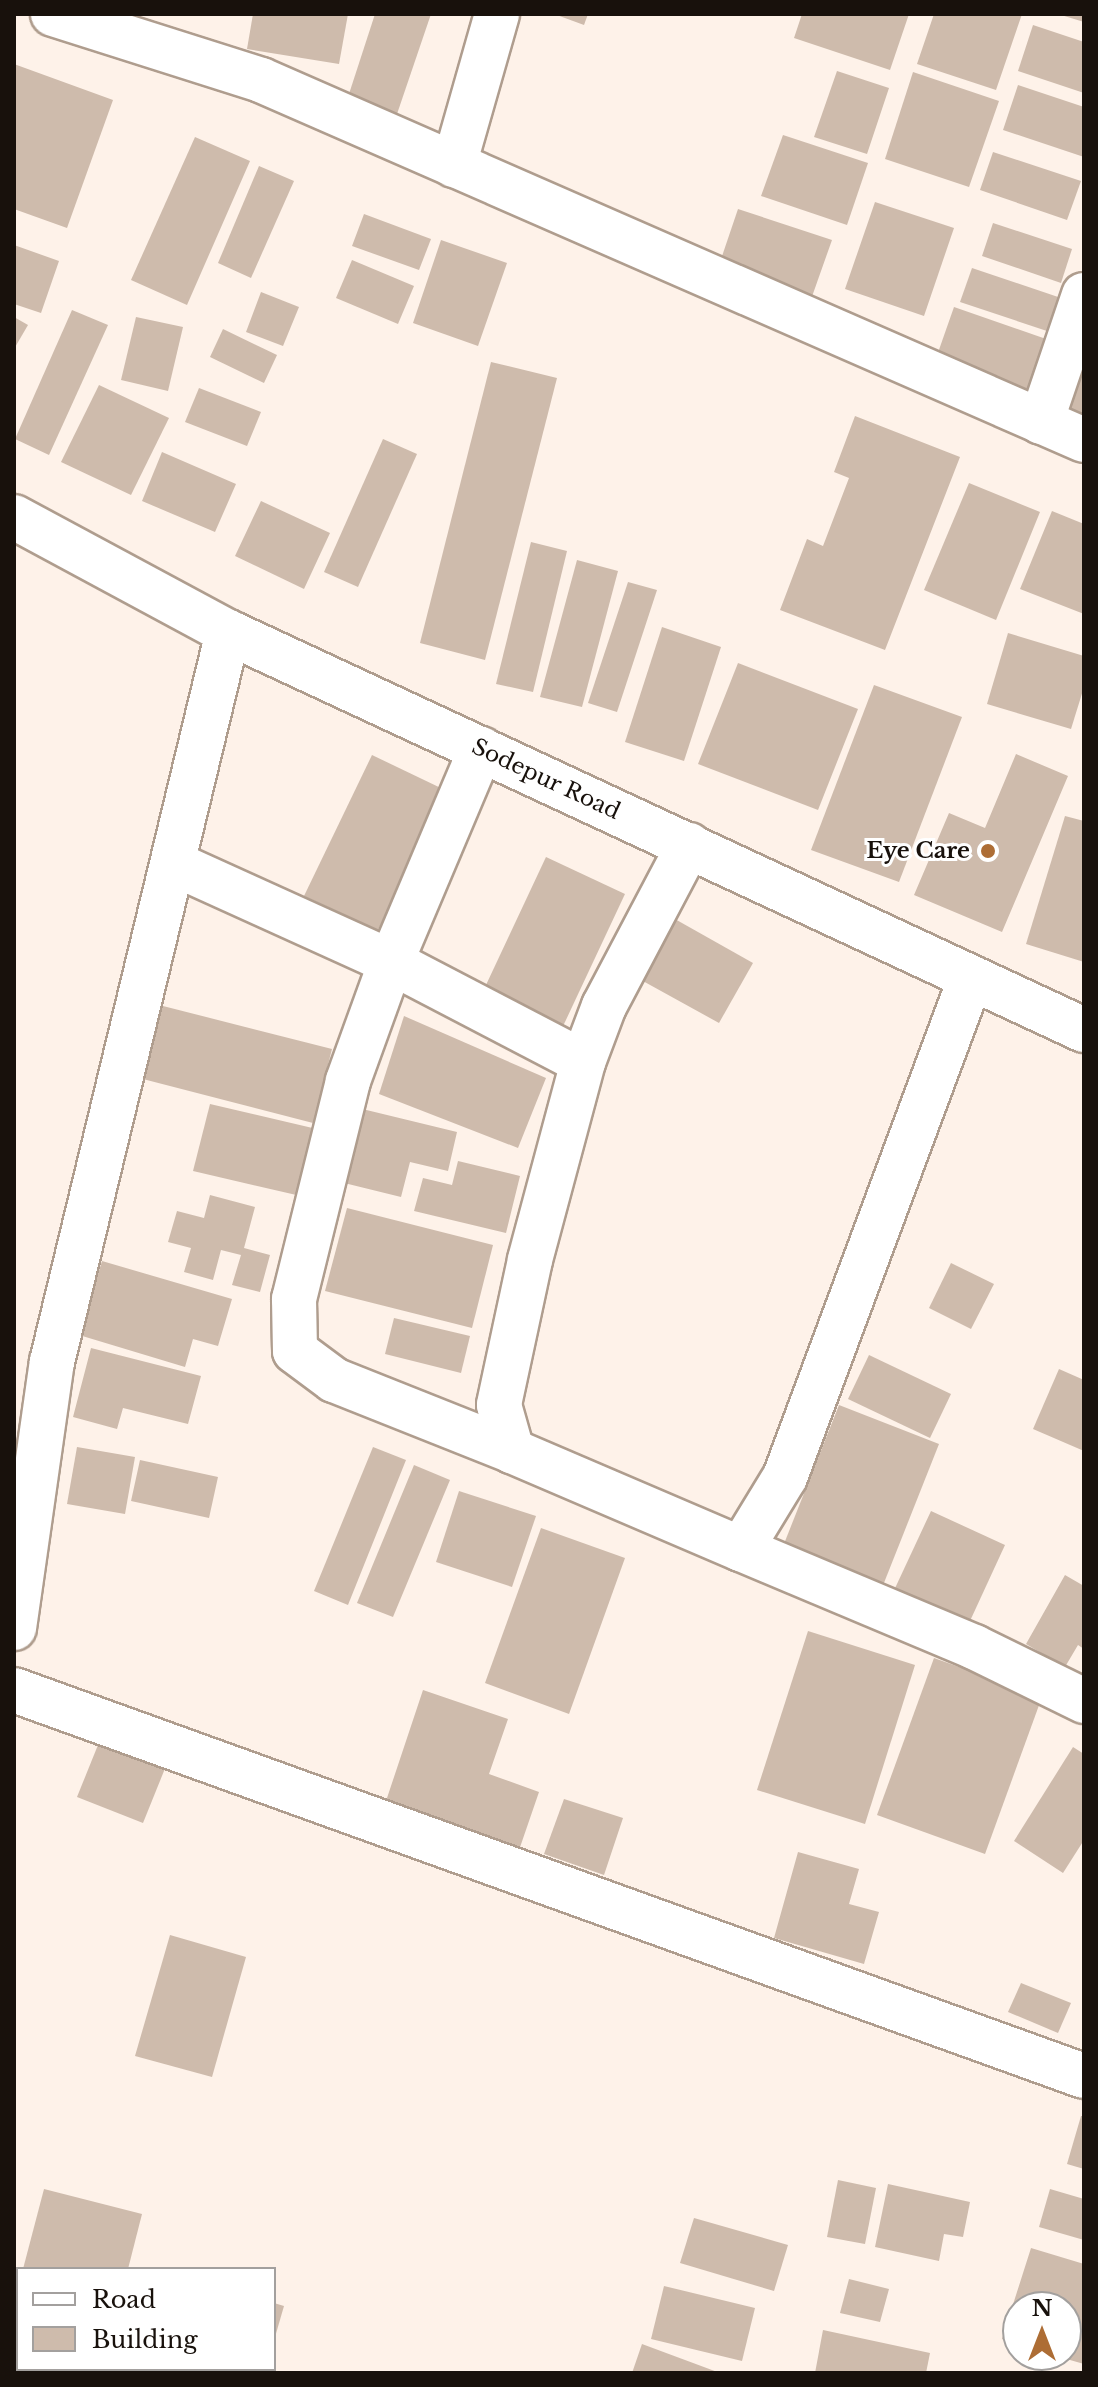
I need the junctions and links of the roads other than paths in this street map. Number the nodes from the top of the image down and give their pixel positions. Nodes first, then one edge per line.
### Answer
1 (53, 14) edge
2 (497, 14) edge
3 (454, 165) junction
4 (1084, 295) edge
5 (1041, 422) junction
6 (1084, 440) edge
7 (14, 517) edge
8 (228, 632) junction
9 (481, 749) junction
10 (689, 845) junction
11 (175, 864) junction
12 (391, 962) junction
13 (971, 977) junction
14 (1084, 1030) edge
15 (583, 1062) junction
16 (512, 1451) junction
17 (741, 1549) junction
18 (14, 1628) edge
19 (14, 1690) edge
20 (1084, 1701) edge
21 (1084, 2076) edge

1 - 3 street
2 - 3 street
3 - 5 street
4 - 5 street
5 - 6 street
7 - 8 street, Sodepur Road
8 - 9 street, Sodepur Road
8 - 11 street
9 - 10 street, Sodepur Road
9 - 12 street
10 - 13 street, Sodepur Road
10 - 15 street
11 - 12 street
11 - 18 street
12 - 15 street
12 - 16 street
13 - 14 street, Sodepur Road
13 - 17 street
15 - 16 street
16 - 17 street
17 - 20 street
19 - 21 street

